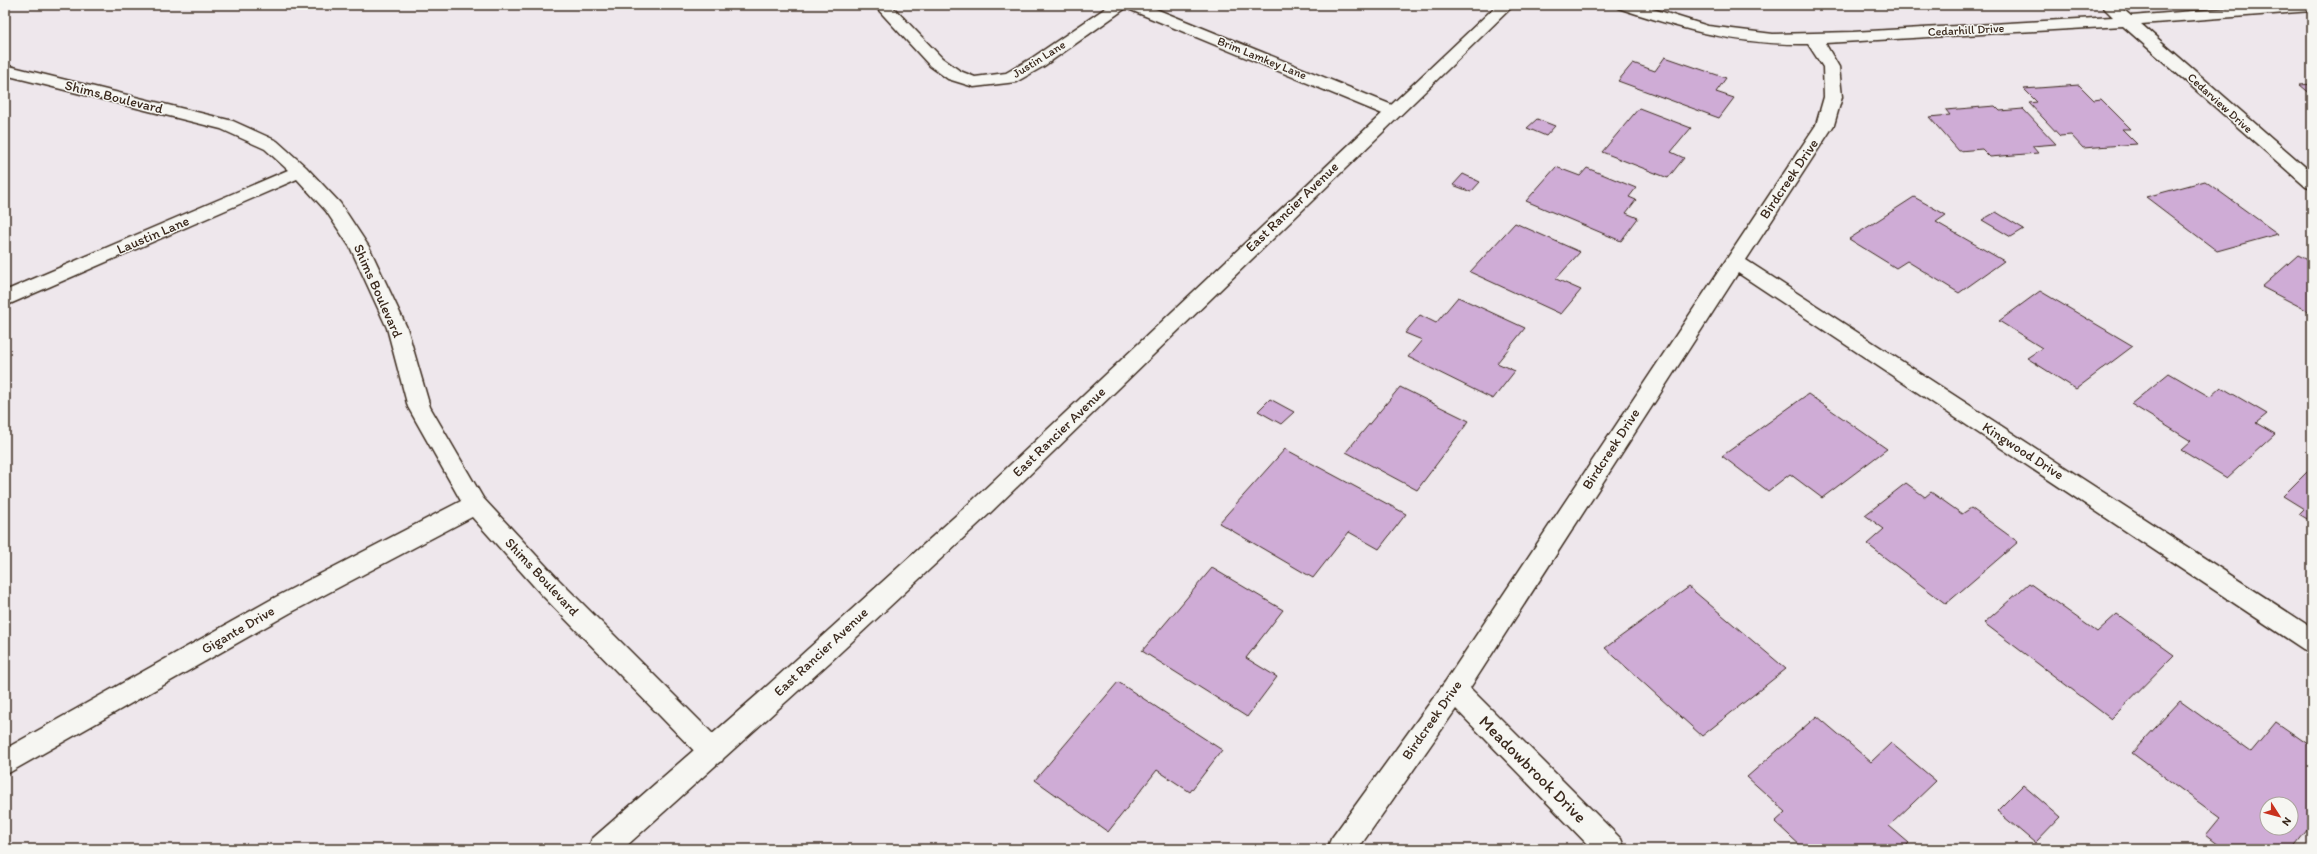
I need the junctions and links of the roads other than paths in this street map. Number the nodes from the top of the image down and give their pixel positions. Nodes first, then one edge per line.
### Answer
1 (882, 5) edge
2 (1120, 5) edge
3 (1132, 5) edge
4 (1506, 5) edge
5 (1624, 5) edge
6 (2109, 5) edge
7 (2312, 6) edge
8 (2129, 22) junction
9 (1813, 38) junction
10 (5, 70) edge
11 (1391, 111) junction
12 (300, 171) junction
13 (2312, 183) edge
14 (1734, 261) junction
15 (5, 299) edge
16 (475, 505) junction
17 (2312, 641) edge
18 (1454, 690) junction
19 (713, 752) junction
20 (5, 763) edge
21 (602, 849) edge
22 (1341, 849) edge
23 (1612, 849) edge

1 - 2 street, Justin Lane
3 - 11 street, Brim Lamkey Lane
4 - 11 street, East Rancier Avenue
5 - 9 street, Cedarhill Drive
6 - 8 street, Cedarview Drive
7 - 8 street, Cedarhill Drive
8 - 9 street, Cedarhill Drive
8 - 13 street, Cedarview Drive
9 - 14 street, Birdcreek Drive
10 - 12 street, Shims Boulevard
11 - 19 street, East Rancier Avenue
12 - 15 street, Laustin Lane
12 - 16 street, Shims Boulevard
14 - 17 street, Kingwood Drive
14 - 18 street, Birdcreek Drive
16 - 19 street, Shims Boulevard
16 - 20 street, Gigante Drive
18 - 22 street, Birdcreek Drive
18 - 23 street, Meadowbrook Drive
19 - 21 street, East Rancier Avenue

